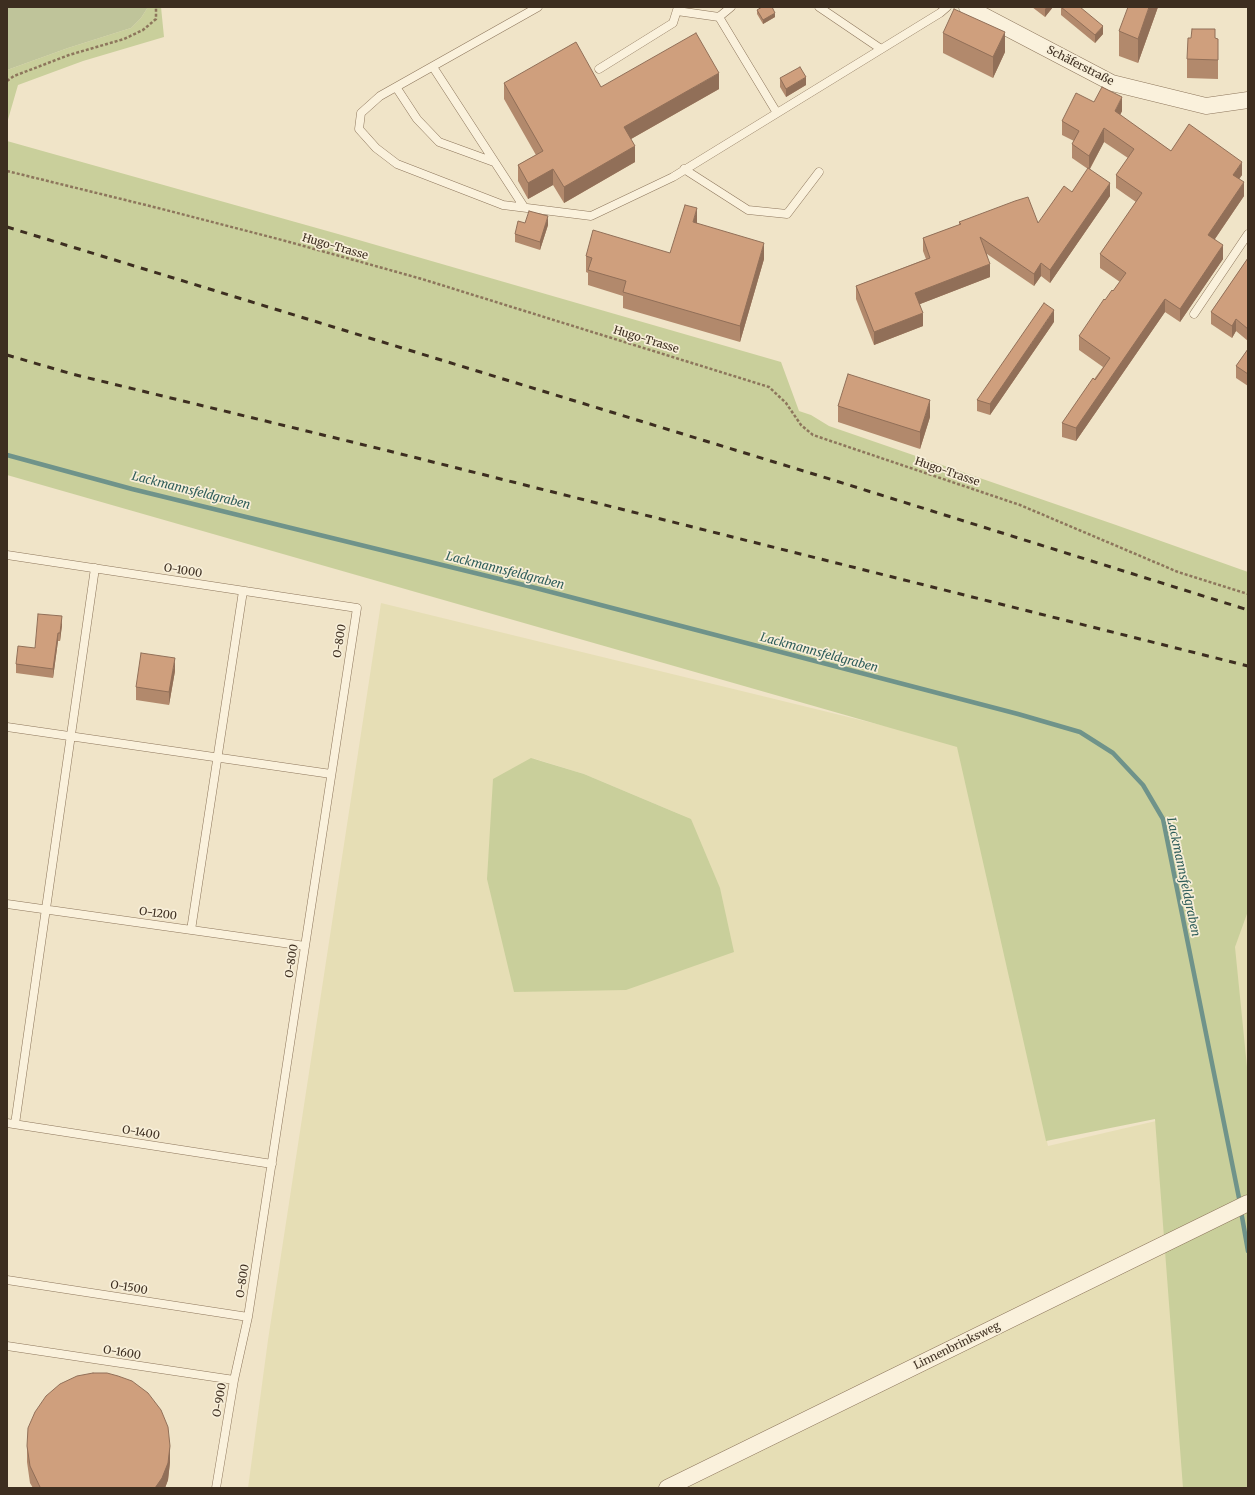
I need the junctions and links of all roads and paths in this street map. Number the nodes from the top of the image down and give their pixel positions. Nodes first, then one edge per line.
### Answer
1 (156, 7) edge
2 (538, 7) edge
3 (731, 7) edge
4 (819, 7) edge
5 (947, 7) edge
6 (967, 7) edge
7 (677, 9) edge
8 (719, 17) junction
9 (881, 49) junction
10 (433, 66) junction
11 (599, 69) dead end
12 (7, 81) edge
13 (396, 87) junction
14 (1248, 100) edge
15 (777, 113) junction
16 (494, 162) junction
17 (684, 169) junction
18 (7, 171) edge
19 (819, 172) dead end
20 (524, 208) junction
21 (1248, 234) edge
22 (1194, 314) dead end
23 (7, 555) edge
24 (95, 568) junction
25 (243, 591) junction
26 (1248, 594) edge
27 (357, 608) joint
28 (7, 727) edge
29 (72, 736) junction
30 (218, 757) junction
31 (331, 774) junction
32 (7, 904) edge
33 (47, 910) junction
34 (192, 930) junction
35 (305, 946) junction
36 (11, 1124) edge
37 (272, 1164) junction
38 (1248, 1204) edge
39 (7, 1280) edge
40 (248, 1317) junction
41 (7, 1346) edge
42 (234, 1380) junction
43 (216, 1488) edge
44 (666, 1488) edge

1 - 12 path
2 - 10 lane
3 - 8 lane
4 - 9 lane
5 - 9 lane
6 - 14 street, Schäferstraße
7 - 8 lane
7 - 11 lane
8 - 15 lane
9 - 15 lane
10 - 13 lane
10 - 16 lane
13 - 16 lane
13 - 20 lane
15 - 17 lane
16 - 20 lane
17 - 19 lane
17 - 20 lane
18 - 26 path, Hugo-Trasse
21 - 22 lane
23 - 24 lane, O-1000
24 - 25 lane, O-1000
24 - 29 lane
25 - 27 lane, O-1000
25 - 30 lane
27 - 31 lane, O-800
28 - 29 lane
29 - 30 lane
29 - 33 lane
30 - 31 lane
30 - 34 lane
31 - 35 lane, O-800
32 - 33 lane, O-1200
33 - 34 lane, O-1200
33 - 36 lane
34 - 35 lane, O-1200
35 - 37 lane, O-800
36 - 37 lane, O-1400
37 - 40 lane, O-800
38 - 44 street, Linnenbrinksweg
39 - 40 lane, O-1500
40 - 42 lane, O-900
41 - 42 lane, O-1600
42 - 43 lane, O-900

